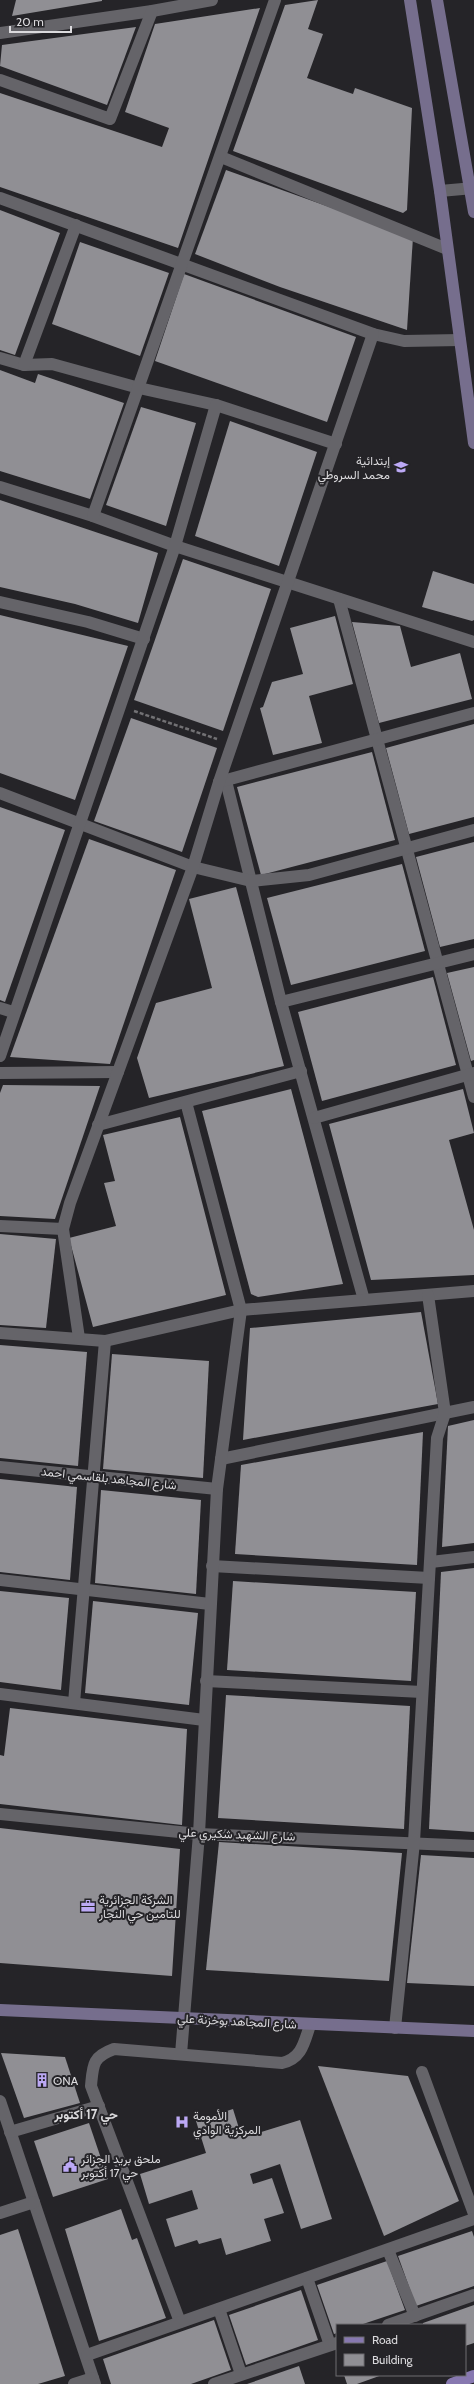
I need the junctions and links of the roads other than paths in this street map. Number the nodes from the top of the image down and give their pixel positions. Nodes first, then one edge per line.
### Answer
1 (212, 0) edge
2 (275, 0) edge
3 (410, 0) edge
4 (437, 0) edge
5 (152, 12) junction
6 (0, 33) edge
7 (0, 80) edge
8 (221, 156) junction
9 (472, 188) edge
10 (440, 191) junction
11 (0, 198) edge
12 (474, 212) edge
13 (76, 225) junction
14 (447, 249) junction
15 (182, 262) junction
16 (373, 334) junction
17 (460, 340) junction
18 (0, 358) edge
19 (24, 365) junction
20 (139, 388) junction
21 (216, 405) junction
22 (474, 443) edge
23 (336, 444) junction
24 (0, 487) edge
25 (93, 516) junction
26 (175, 546) junction
27 (289, 582) junction
28 (339, 599) junction
29 (0, 602) edge
30 (144, 639) junction
31 (474, 642) edge
32 (474, 713) edge
33 (377, 738) junction
34 (223, 782) junction
35 (0, 793) edge
36 (79, 823) junction
37 (474, 830) edge
38 (407, 850) junction
39 (193, 867) junction
40 (251, 882) junction
41 (474, 954) edge
42 (437, 962) junction
43 (281, 1002) junction
44 (0, 1008) edge
45 (13, 1012) junction
46 (0, 1056) edge
47 (301, 1071) junction
48 (118, 1072) junction
49 (0, 1074) edge
50 (471, 1074) edge
51 (474, 1096) edge
52 (186, 1102) junction
53 (314, 1118) junction
54 (98, 1125) junction
55 (0, 1226) edge
56 (64, 1229) junction
57 (474, 1291) edge
58 (428, 1295) junction
59 (364, 1300) junction
60 (241, 1310) junction
61 (0, 1333) edge
62 (79, 1338) junction
63 (105, 1341) junction
64 (474, 1407) edge
65 (445, 1414) junction
66 (221, 1459) junction
67 (0, 1468) edge
68 (92, 1477) junction
69 (217, 1489) junction
70 (474, 1557) edge
71 (431, 1562) junction
72 (212, 1566) junction
73 (429, 1578) junction
74 (0, 1580) edge
75 (82, 1590) junction
76 (210, 1604) junction
77 (206, 1681) junction
78 (422, 1692) junction
79 (0, 1694) edge
80 (74, 1703) junction
81 (204, 1720) junction
82 (0, 1814) edge
83 (199, 1834) junction
84 (414, 1842) junction
85 (474, 1846) edge
86 (0, 2010) edge
87 (183, 2018) junction
88 (310, 2025) junction
89 (395, 2028) junction
90 (474, 2031) edge
91 (181, 2054) junction
92 (422, 2072) dead end
93 (0, 2101) edge
94 (99, 2106) junction
95 (10, 2132) junction
96 (34, 2202) junction
97 (0, 2213) edge
98 (474, 2214) edge
99 (474, 2219) edge
100 (388, 2250) junction
101 (307, 2278) junction
102 (474, 2295) edge
103 (219, 2309) junction
104 (415, 2316) junction
105 (180, 2322) junction
106 (391, 2324) edge
107 (334, 2344) edge
108 (87, 2355) junction
109 (241, 2374) junction
110 (474, 2376) edge
111 (94, 2381) edge
112 (74, 2384) edge
113 (214, 2384) edge
114 (452, 2384) edge

1 - 5 street
2 - 8 street
3 - 10 main road
4 - 9 main road
5 - 6 street
5 - 7 street
8 - 14 street
8 - 15 street
9 - 10 street
9 - 12 main road
10 - 14 main road
11 - 13 street
13 - 15 street
13 - 19 street
14 - 17 main road
15 - 16 street
15 - 20 street
16 - 17 street
16 - 23 street
17 - 22 main road
18 - 19 street
19 - 20 street
20 - 21 street
20 - 25 street
21 - 23 street
21 - 26 street
23 - 27 street
24 - 25 street
25 - 26 street
26 - 27 street
26 - 30 street
27 - 28 street
27 - 34 street
28 - 31 street
28 - 33 street
29 - 30 street
30 - 36 street
32 - 33 street
33 - 34 street
33 - 38 street
34 - 39 street
34 - 40 street
35 - 36 street
36 - 39 street
36 - 45 street
37 - 38 street
38 - 40 street
38 - 42 street
39 - 40 street
39 - 48 street
40 - 43 street
41 - 42 street
42 - 43 street
42 - 50 street
43 - 47 street
44 - 45 street
45 - 46 street
47 - 52 street
47 - 53 street
48 - 49 street
48 - 54 street
50 - 51 street
50 - 53 street
52 - 54 street
52 - 60 street
53 - 59 street
54 - 56 street
55 - 56 street
56 - 62 street
57 - 58 street
58 - 59 street
58 - 65 street
59 - 60 street
60 - 63 street
60 - 66 street
61 - 62 street
62 - 63 street
63 - 68 street
64 - 65 street
65 - 66 street
65 - 71 street
66 - 69 street
67 - 68 street, شارع المجاهد بلقاسمي احمد
68 - 69 street, شارع المجاهد بلقاسمي احمد
68 - 75 street
69 - 72 street
70 - 71 street
71 - 73 street
72 - 73 street
72 - 76 street
73 - 78 street
74 - 75 street
75 - 76 street
75 - 80 street
76 - 77 street
77 - 78 street
77 - 81 street
78 - 84 street
79 - 80 street
80 - 81 street
81 - 83 street
82 - 83 street, شارع الشهيد شكيري علي
83 - 84 street, شارع الشهيد شكيري علي
83 - 87 street
84 - 85 street, شارع الشهيد شكيري علي
84 - 89 street
86 - 87 main road, شارع المجاهد بوخزنة علي
87 - 88 main road, شارع المجاهد بوخزنة علي
87 - 91 street
88 - 89 main road, شارع المجاهد بوخزنة علي
88 - 91 street
89 - 90 main road, شارع المجاهد بوخزنة علي
91 - 94 street
92 - 98 street
93 - 95 street
94 - 95 street
94 - 105 street
95 - 96 street
96 - 97 street
96 - 108 street
99 - 100 street
100 - 101 street
100 - 104 street
101 - 103 street
101 - 107 street
102 - 104 street
103 - 105 street
103 - 109 street
104 - 106 street
105 - 108 street
107 - 109 street
108 - 111 street
109 - 113 street
110 - 114 main road
111 - 112 street

